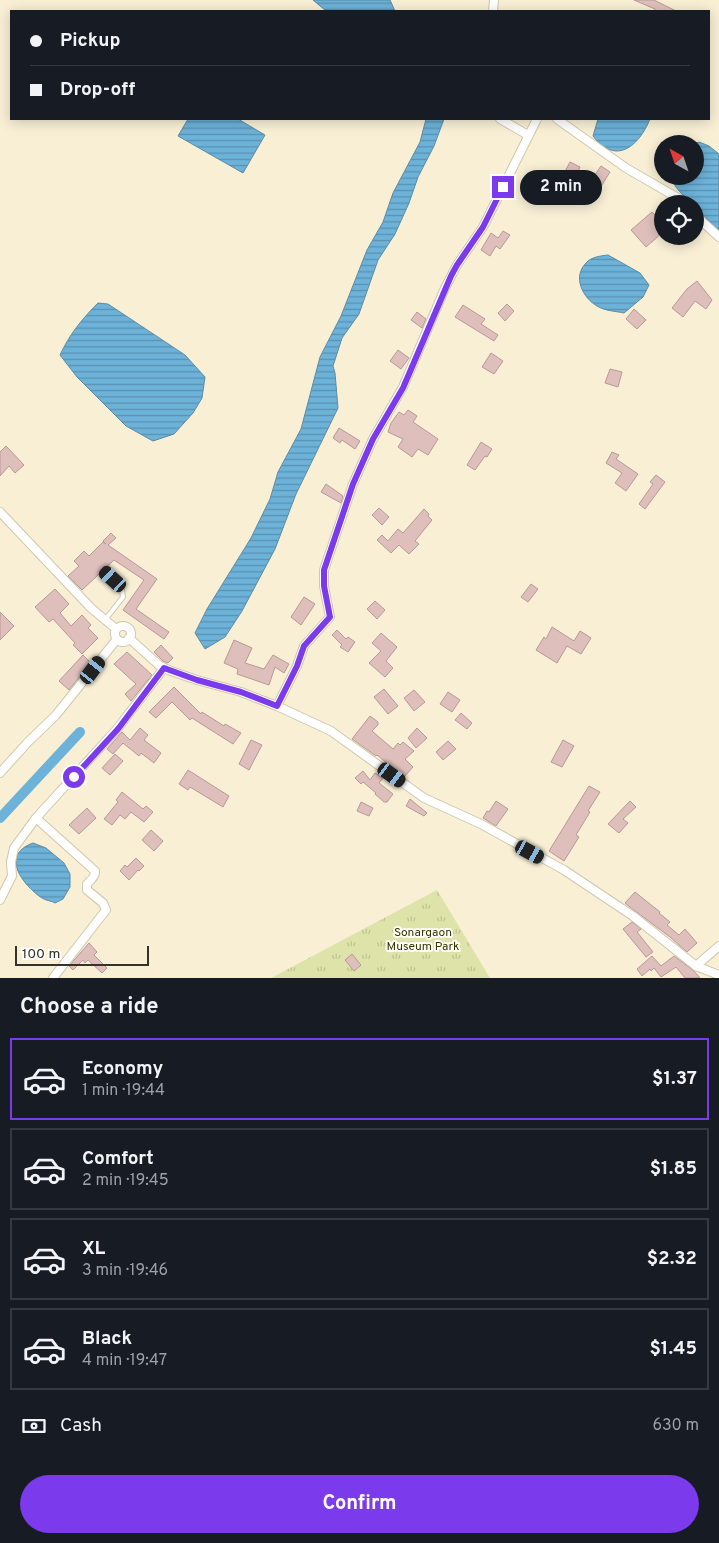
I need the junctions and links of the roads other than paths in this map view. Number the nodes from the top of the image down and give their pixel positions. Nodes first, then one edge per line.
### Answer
1 (502, 120) edge
2 (536, 120) edge
3 (558, 120) edge
4 (528, 135) junction
5 (673, 195) edge
6 (704, 223) edge
7 (719, 237) edge
8 (0, 512) edge
9 (105, 572) dead end
10 (106, 620) junction
11 (116, 629) junction
12 (129, 638) junction
13 (118, 640) junction
14 (164, 668) junction
15 (277, 706) junction
16 (0, 773) edge
17 (36, 818) junction
18 (0, 900) edge
19 (719, 946) edge
20 (696, 966) junction
21 (719, 975) edge
22 (53, 978) edge

1 - 4 street
2 - 4 street
3 - 5 street
4 - 15 street
6 - 7 street
8 - 10 street
9 - 10 lane
10 - 11 street
11 - 12 street
11 - 13 street
12 - 13 street
12 - 14 street
13 - 16 street
14 - 15 street
14 - 17 street
15 - 20 street
17 - 18 street
17 - 22 street
19 - 20 street
20 - 21 street

